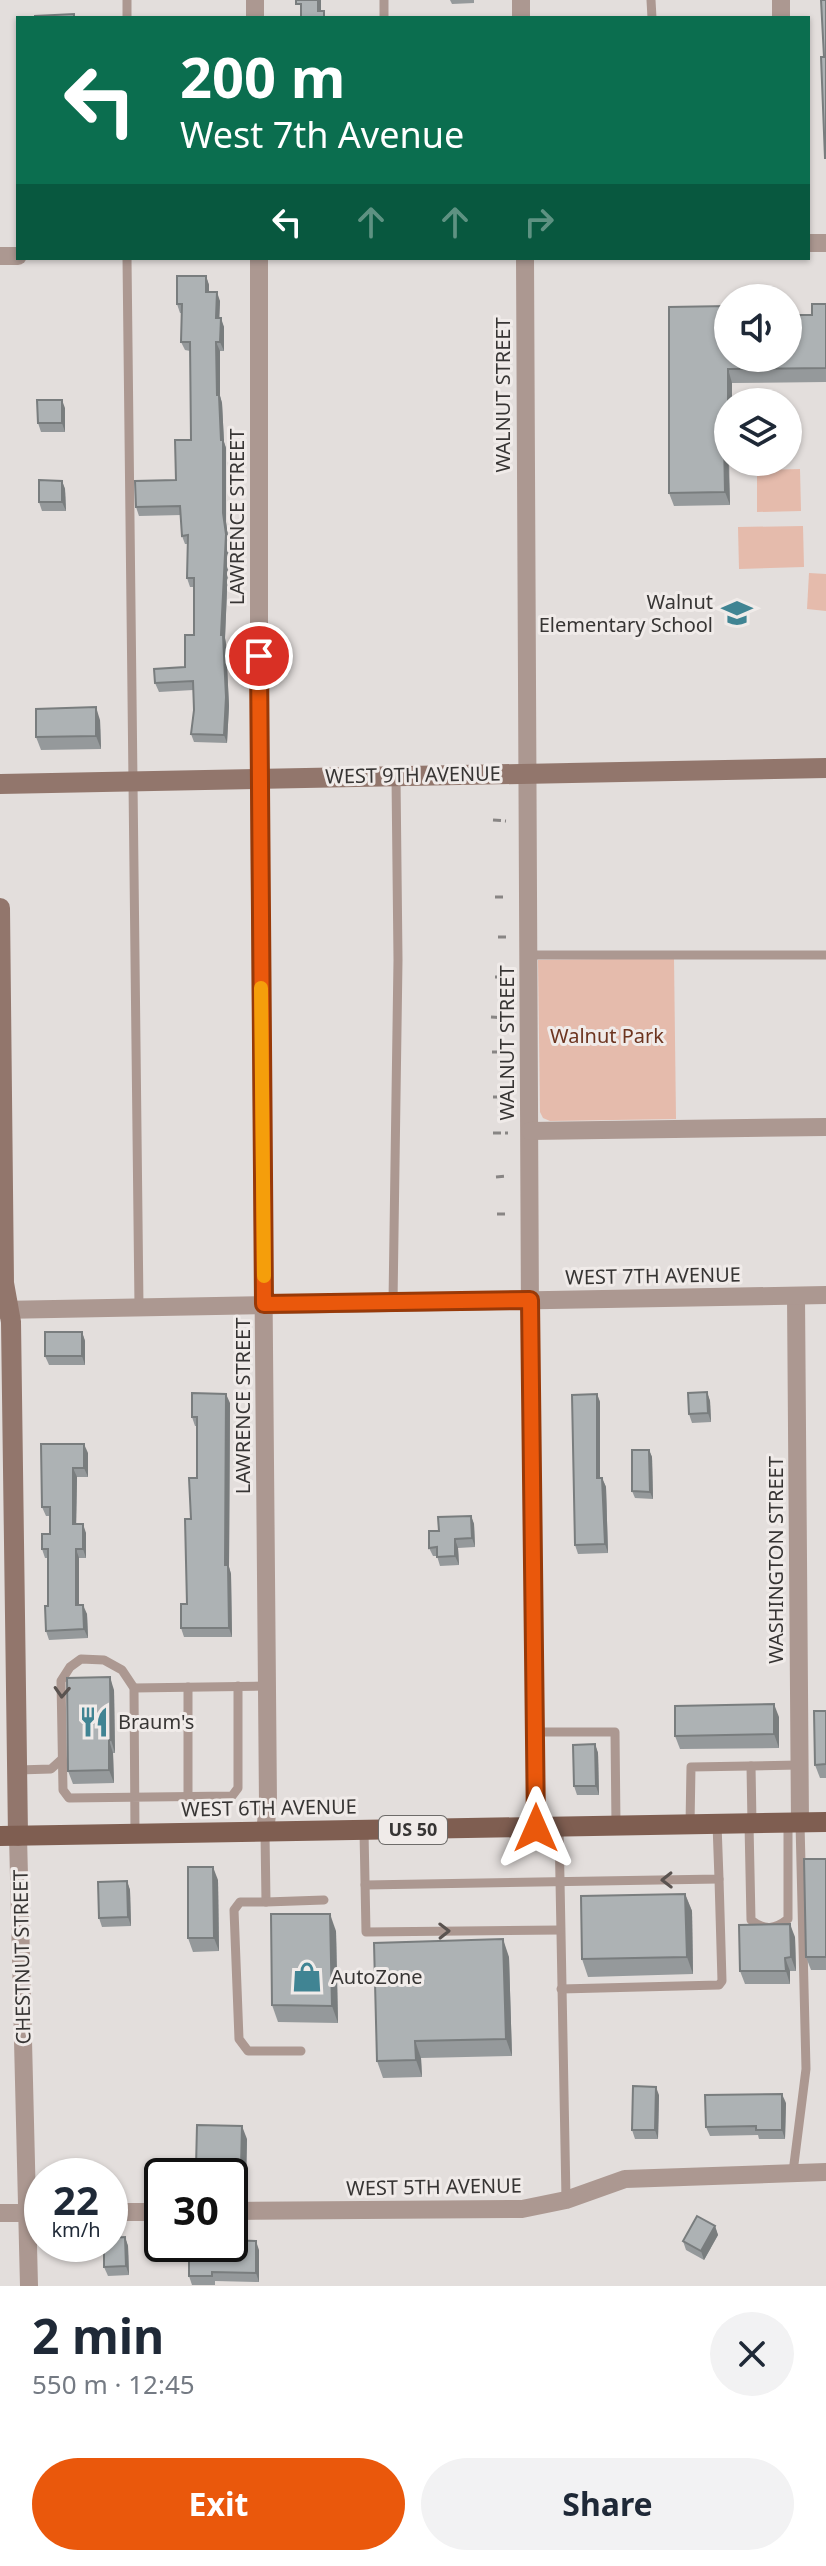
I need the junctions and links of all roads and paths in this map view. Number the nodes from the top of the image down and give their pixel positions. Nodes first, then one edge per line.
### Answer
1 (127, 260) edge
2 (259, 260) edge
3 (525, 260) edge
4 (826, 768) edge
5 (528, 773) junction
6 (396, 775) junction
7 (259, 778) junction
8 (132, 781) junction
9 (0, 784) edge
10 (493, 820) dead end
11 (506, 821) dead end
12 (495, 897) dead end
13 (506, 897) dead end
14 (0, 908) edge
15 (498, 937) dead end
16 (506, 937) dead end
17 (529, 955) junction
18 (826, 955) edge
19 (495, 977) dead end
20 (507, 977) dead end
21 (491, 1017) dead end
22 (507, 1018) dead end
23 (492, 1052) dead end
24 (507, 1052) dead end
25 (493, 1097) dead end
26 (508, 1097) dead end
27 (826, 1127) edge
28 (530, 1131) junction
29 (493, 1133) dead end
30 (508, 1133) dead end
31 (508, 1176) dead end
32 (496, 1177) dead end
33 (497, 1214) dead end
34 (508, 1214) dead end
35 (826, 1295) edge
36 (796, 1296) junction
37 (530, 1300) junction
38 (393, 1302) junction
39 (264, 1304) junction
40 (139, 1307) junction
41 (5, 1310) edge
42 (238, 1686) junction
43 (267, 1686) junction
44 (188, 1687) junction
45 (134, 1688) junction
46 (535, 1732) junction
47 (62, 1759) junction
48 (799, 1765) junction
49 (751, 1766) junction
50 (16, 1770) junction
51 (135, 1797) junction
52 (188, 1797) junction
53 (826, 1822) edge
54 (794, 1823) junction
55 (717, 1824) junction
56 (750, 1824) junction
57 (690, 1825) junction
58 (616, 1826) junction
59 (559, 1827) junction
60 (536, 1828) junction
61 (364, 1831) junction
62 (265, 1833) junction
63 (135, 1834) junction
64 (9, 1836) edge
65 (719, 1879) junction
66 (560, 1881) junction
67 (365, 1885) junction
68 (324, 1900) dead end
69 (266, 1902) junction
70 (560, 1930) junction
71 (561, 1989) junction
72 (301, 2051) dead end
73 (30, 2158) edge
74 (793, 2172) junction
75 (826, 2172) edge
76 (566, 2200) junction
77 (248, 2211) edge
78 (0, 2213) edge
79 (24, 2213) edge
80 (31, 2262) edge
81 (29, 2286) edge

1 - 8 lane
2 - 7 street, LAWRENCE STREET
3 - 5 street, WALNUT STREET
4 - 5 street, WEST 9TH AVENUE
5 - 6 street, WEST 9TH AVENUE
5 - 17 street, WALNUT STREET
6 - 7 street, WEST 9TH AVENUE
6 - 38 lane
7 - 8 street, WEST 9TH AVENUE
7 - 39 street, LAWRENCE STREET
8 - 9 street, WEST 9TH AVENUE
8 - 40 lane
10 - 11 path
12 - 13 path
14 - 41 street, CHESTNUT STREET
15 - 16 path
17 - 18 lane
17 - 28 street, WALNUT STREET
19 - 20 path
21 - 22 path
23 - 24 path
25 - 26 path
27 - 28 street
28 - 37 street, WALNUT STREET
29 - 30 path
31 - 32 path
33 - 34 path
35 - 36 street, WEST 7TH AVENUE
36 - 37 street, WEST 7TH AVENUE
36 - 48 street, WASHINGTON STREET
37 - 38 street, WEST 7TH AVENUE
37 - 46 street, WALNUT STREET
38 - 39 street, WEST 7TH AVENUE
39 - 40 street, WEST 7TH AVENUE
39 - 43 street, LAWRENCE STREET
40 - 41 street, WEST 7TH AVENUE
41 - 50 street, CHESTNUT STREET
42 - 43 lane
42 - 44 lane
42 - 52 lane
43 - 62 street, LAWRENCE STREET
44 - 45 lane
44 - 52 lane
45 -> 47 lane
45 - 51 lane
46 - 58 lane
46 - 60 street, WALNUT STREET
47 - 50 lane
47 - 51 lane
48 - 49 lane
48 - 54 street, WASHINGTON STREET
49 - 56 lane
49 - 57 lane
50 - 64 street, CHESTNUT STREET
51 - 52 lane
51 - 63 lane
53 - 54 main road, WEST 6TH AVENUE / US 50
54 - 56 main road, WEST 6TH AVENUE / US 50
54 - 56 lane
54 - 74 lane
55 - 56 main road, WEST 6TH AVENUE / US 50
55 - 57 main road, WEST 6TH AVENUE / US 50
55 - 65 lane
57 - 58 main road, WEST 6TH AVENUE / US 50
58 - 59 main road, WEST 6TH AVENUE / US 50
59 - 60 main road, WEST 6TH AVENUE / US 50
59 - 66 lane
60 - 61 main road, WEST 6TH AVENUE / US 50
61 - 62 main road, WEST 6TH AVENUE / US 50
61 - 67 lane
62 - 63 main road, WEST 6TH AVENUE / US 50
62 - 69 lane
63 - 64 main road, WEST 6TH AVENUE / US 50
64 - 73 street, CHESTNUT STREET
65 -> 66 lane
65 - 71 lane
66 - 67 lane
66 - 70 lane
67 -> 70 lane
68 - 69 lane
69 - 72 lane
70 - 71 lane
71 - 76 lane
74 - 75 street, WEST 5TH AVENUE
74 - 76 street, WEST 5TH AVENUE
76 - 77 street, WEST 5TH AVENUE
78 - 79 street
80 - 81 street, CHESTNUT STREET

